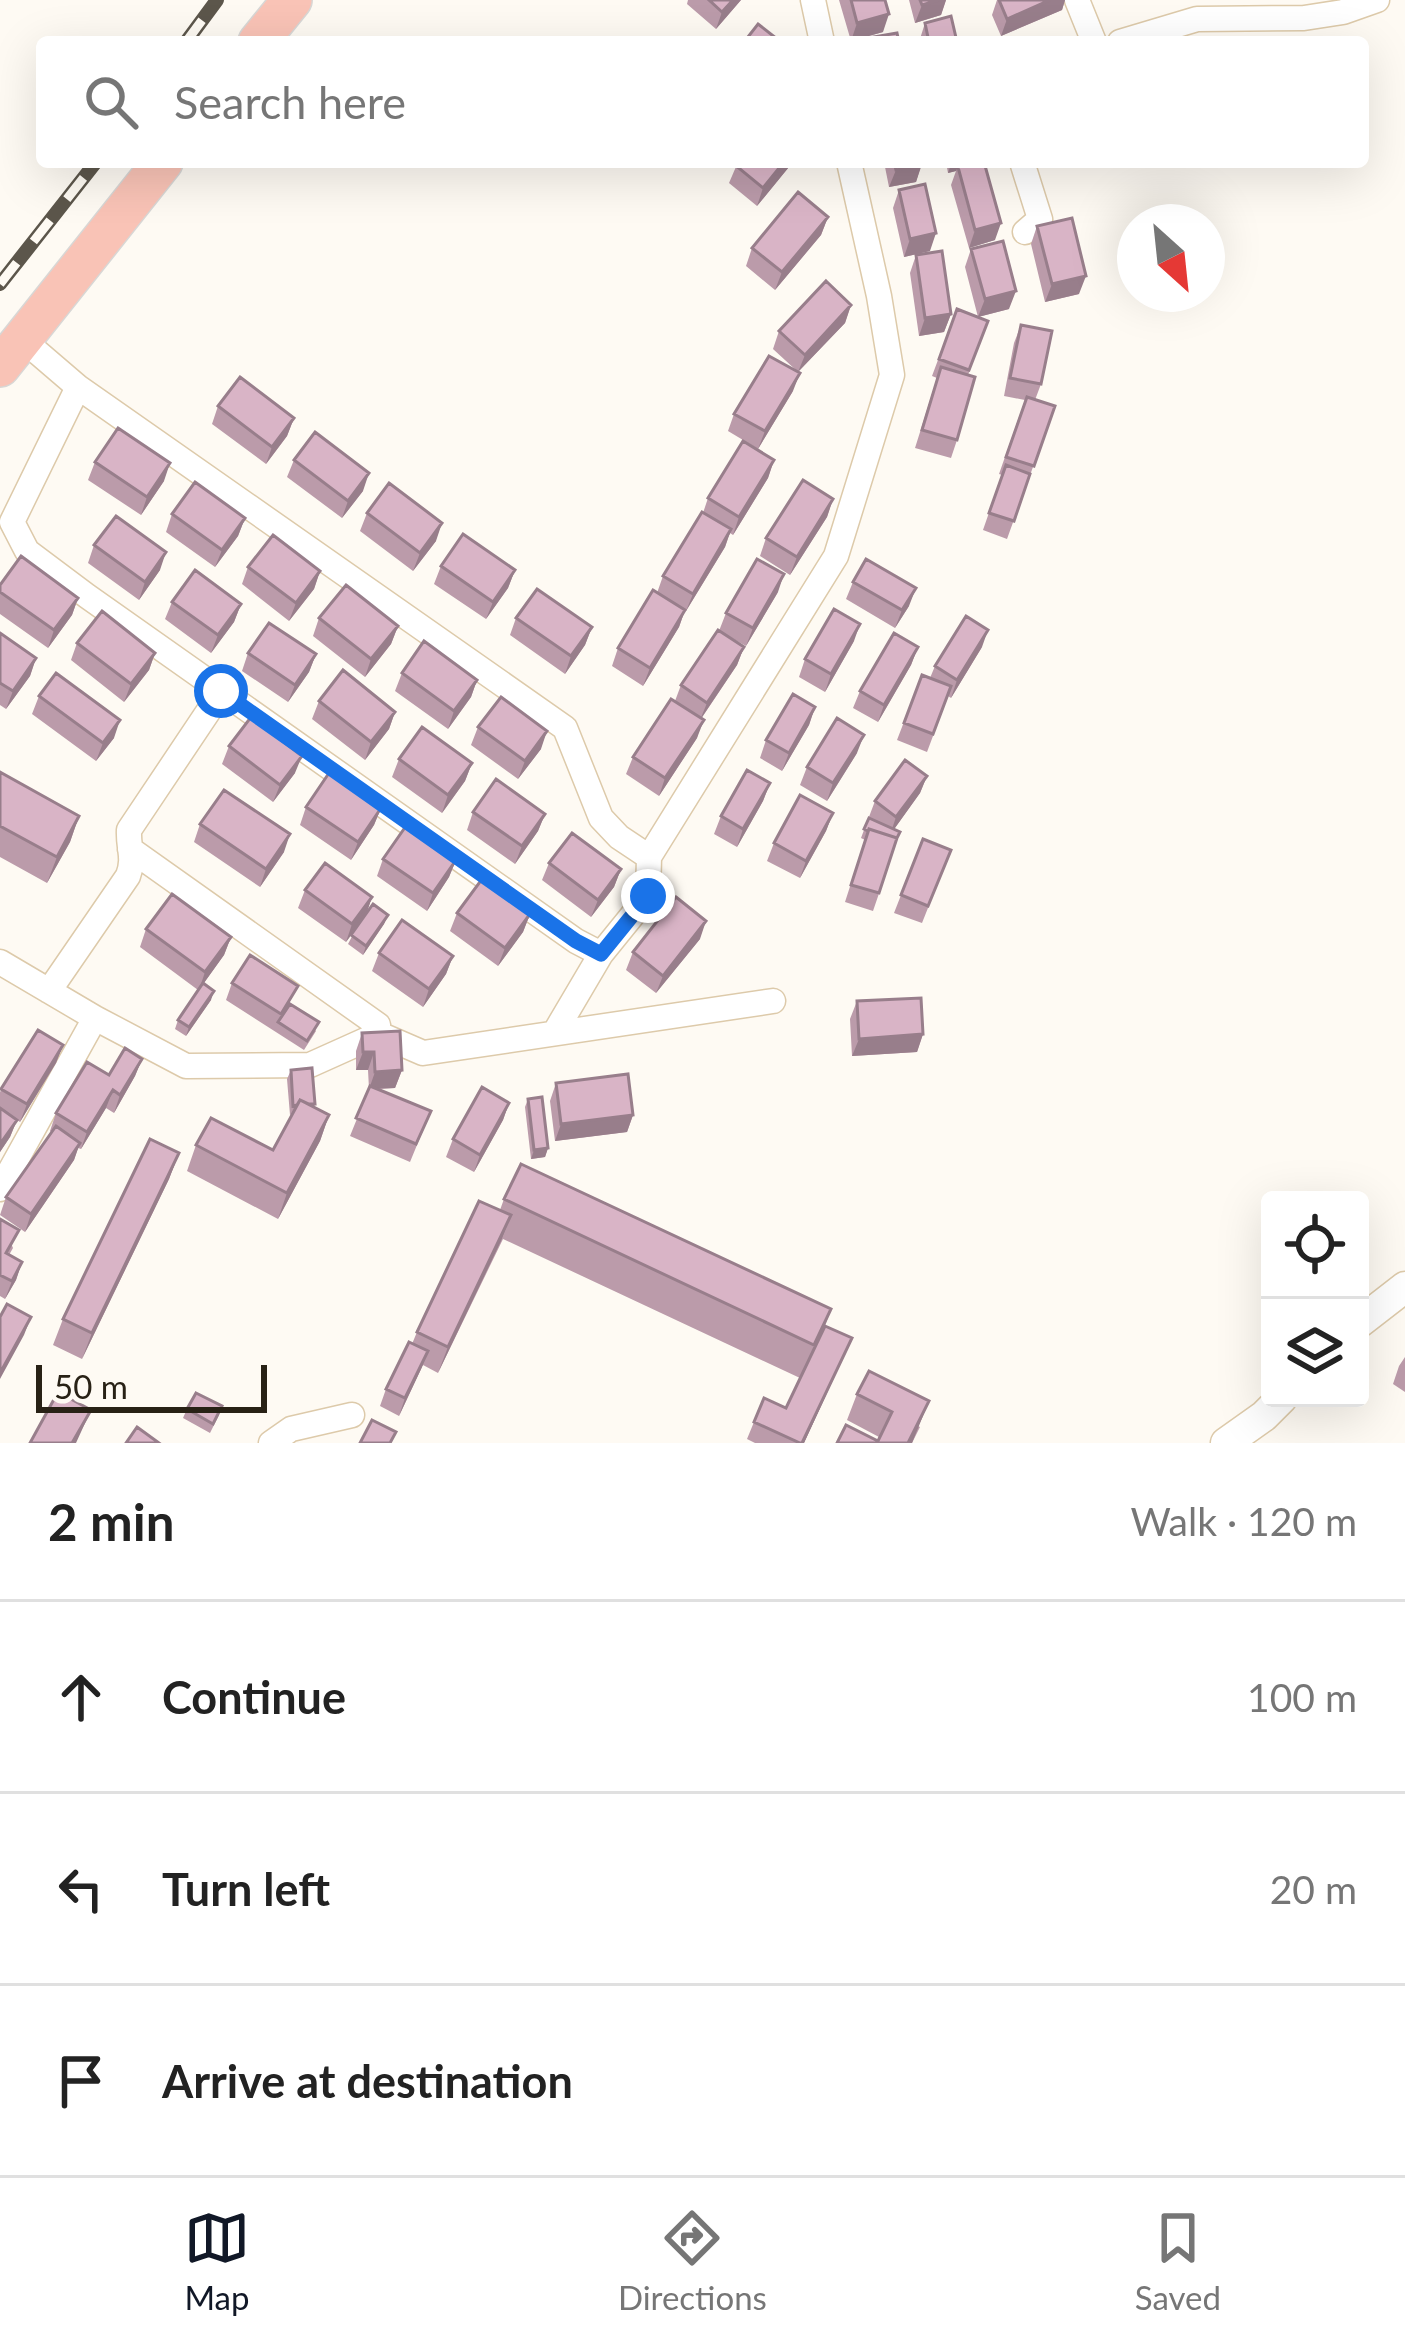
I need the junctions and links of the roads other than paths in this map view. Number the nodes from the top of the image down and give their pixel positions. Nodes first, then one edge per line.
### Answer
1 (292, 0) edge
2 (813, 0) edge
3 (1077, 0) edge
4 (1377, 0) edge
5 (263, 36) edge
6 (821, 36) edge
7 (1092, 36) edge
8 (1140, 36) edge
9 (158, 168) edge
10 (850, 168) edge
11 (1024, 168) edge
12 (1025, 232) dead end
13 (11, 353) edge
14 (78, 387) junction
15 (221, 691) junction
16 (130, 849) junction
17 (649, 857) junction
18 (601, 954) junction
19 (0, 962) edge
20 (49, 991) junction
21 (773, 1001) dead end
22 (95, 1018) junction
23 (555, 1032) junction
24 (380, 1034) junction
25 (0, 1189) edge
26 (1405, 1287) edge
27 (1369, 1315) edge
28 (1273, 1407) edge
29 (352, 1414) dead end
30 (271, 1443) edge
31 (1226, 1443) edge

1 - 5 main road
2 - 6 street
3 - 7 street
4 - 8 street
9 - 13 main road
10 - 17 street
11 - 12 street
13 - 14 street
14 - 15 street
14 - 17 street
15 - 16 street
15 - 18 street
16 - 20 street
16 - 24 street
17 - 18 street
18 - 23 street
19 - 20 street
20 - 22 street
21 - 23 street
22 - 24 street
22 - 25 street
23 - 24 street
26 - 27 street
28 - 31 street
29 - 30 street

